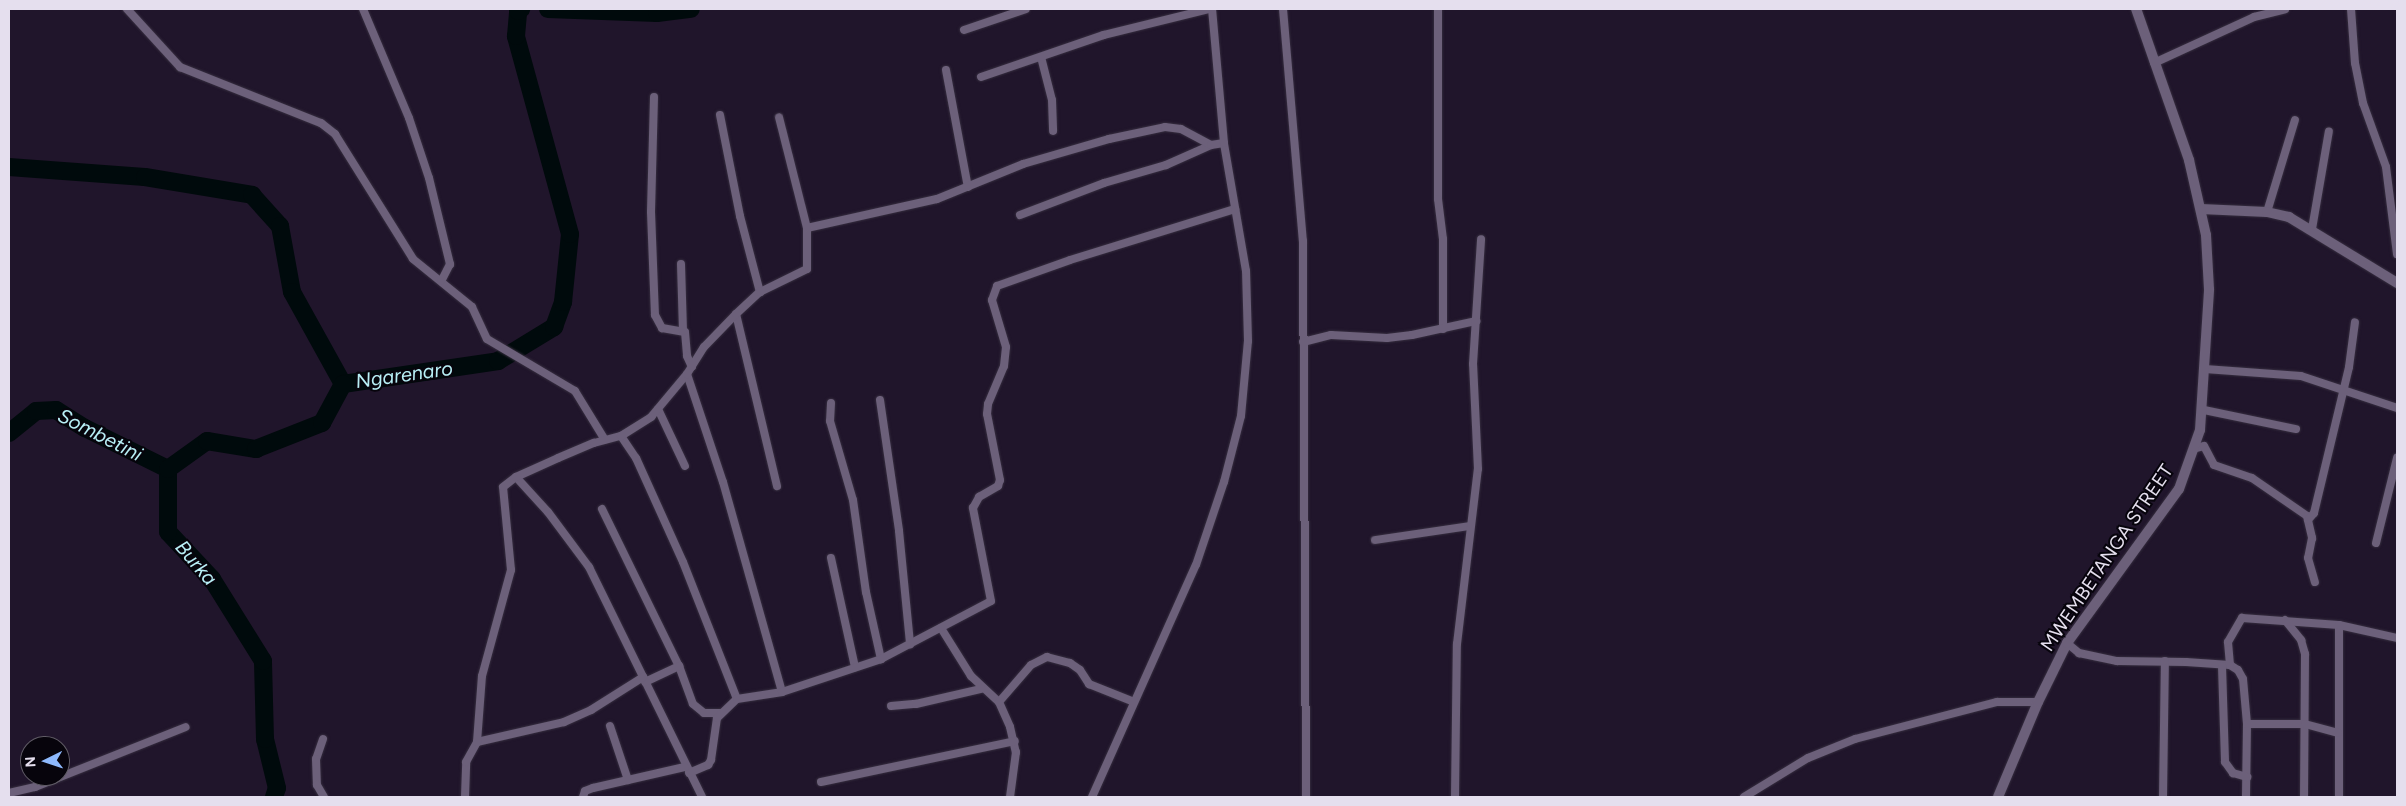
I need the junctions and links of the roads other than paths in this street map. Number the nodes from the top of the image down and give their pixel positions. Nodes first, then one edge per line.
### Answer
1 (127, 9) edge
2 (363, 9) edge
3 (998, 9) edge
4 (1026, 9) edge
5 (1210, 9) edge
6 (1283, 9) edge
7 (1438, 9) edge
8 (2136, 9) edge
9 (2285, 9) edge
10 (2351, 9) edge
11 (1002, 17) junction
12 (964, 30) dead end
13 (1041, 57) junction
14 (2154, 63) junction
15 (946, 70) dead end
16 (981, 77) dead end
17 (654, 97) dead end
18 (720, 115) dead end
19 (779, 117) dead end
20 (2295, 120) dead end
21 (1053, 131) dead end
22 (2329, 131) dead end
23 (1224, 143) junction
24 (1211, 145) junction
25 (968, 187) junction
26 (1235, 209) junction
27 (2201, 209) junction
28 (2267, 212) junction
29 (1020, 215) dead end
30 (807, 228) junction
31 (2312, 229) junction
32 (1481, 239) dead end
33 (2397, 245) edge
34 (2397, 254) edge
35 (682, 264) dead end
36 (442, 280) junction
37 (2397, 283) edge
38 (760, 292) junction
39 (736, 314) junction
40 (1476, 321) junction
41 (2355, 322) dead end
42 (1443, 329) junction
43 (683, 331) junction
44 (1303, 342) junction
45 (692, 366) junction
46 (2205, 369) junction
47 (687, 374) junction
48 (2342, 390) junction
49 (880, 400) dead end
50 (831, 403) dead end
51 (2397, 408) edge
52 (658, 409) junction
53 (2204, 410) junction
54 (2296, 429) dead end
55 (620, 436) junction
56 (605, 440) junction
57 (2196, 448) junction
58 (2397, 458) edge
59 (685, 466) dead end
60 (516, 478) junction
61 (777, 486) dead end
62 (602, 509) dead end
63 (2308, 520) junction
64 (1470, 526) junction
65 (1375, 540) dead end
66 (2376, 543) dead end
67 (831, 558) dead end
68 (2315, 582) dead end
69 (2285, 620) junction
70 (2339, 625) junction
71 (941, 628) junction
72 (2397, 638) edge
73 (2067, 643) junction
74 (910, 644) junction
75 (881, 659) junction
76 (2165, 661) junction
77 (679, 666) junction
78 (2226, 666) junction
79 (855, 667) junction
80 (644, 680) junction
81 (981, 689) junction
82 (782, 692) junction
83 (737, 699) junction
84 (999, 702) junction
85 (1134, 702) junction
86 (2038, 702) junction
87 (891, 706) dead end
88 (720, 712) junction
89 (2247, 724) junction
90 (2305, 724) junction
91 (610, 726) dead end
92 (186, 727) dead end
93 (2338, 733) junction
94 (323, 739) dead end
95 (1015, 741) junction
96 (477, 742) junction
97 (687, 770) junction
98 (2247, 777) junction
99 (628, 780) junction
100 (820, 782) dead end
101 (9, 793) edge
102 (324, 797) edge
103 (465, 797) edge
104 (583, 797) edge
105 (702, 797) edge
106 (1010, 797) edge
107 (1092, 797) edge
108 (1306, 797) edge
109 (1455, 797) edge
110 (1744, 797) edge
111 (1998, 797) edge
112 (2163, 797) edge
113 (2246, 797) edge
114 (2304, 797) edge
115 (2339, 797) edge

1 - 36 street
2 - 36 street
3 - 11 street
4 - 11 street
5 - 13 street
5 - 23 street
6 - 44 street
7 - 42 street
8 - 14 street, MWEMBETANGA STREET
9 - 14 street
10 - 33 street
11 - 12 street
13 - 16 street
13 - 21 street
14 - 27 street, MWEMBETANGA STREET
15 - 25 street
17 - 43 street
18 - 38 street
19 - 30 street
20 - 28 street
22 - 31 street
23 - 24 street
23 - 26 street
24 - 25 street
24 - 29 street
25 - 30 street
26 - 71 street
26 - 85 street
27 - 28 street
27 - 46 street, MWEMBETANGA STREET
28 - 31 street
30 - 38 street
31 - 37 street
32 - 40 street
33 - 34 street
35 - 43 street
36 - 56 street
38 - 39 street
39 - 45 street
39 - 61 street
40 - 42 street
40 - 64 street
41 - 48 street
42 - 44 street
43 - 45 street
44 - 108 street
45 - 47 street
46 - 48 street
46 - 53 street, MWEMBETANGA STREET
47 - 52 street
47 - 82 street
48 - 51 street
48 - 63 street
49 - 74 street
50 - 75 street
52 - 55 street
52 - 59 street
53 - 54 street
53 - 57 street, MWEMBETANGA STREET
55 - 56 street
55 - 83 street
56 - 60 street
57 - 63 street
57 - 73 street, MWEMBETANGA STREET
58 - 66 street
60 - 80 street
60 - 96 street
62 - 77 street
63 - 68 street
64 - 65 street
64 - 109 street
67 - 79 street
69 - 70 street
69 - 78 street
69 - 90 street
70 - 72 street
70 - 93 street
71 - 74 street
71 - 81 street
73 - 76 street
73 - 86 street, MWEMBETANGA STREET
74 - 75 street
75 - 79 street
76 - 78 street
76 - 112 street
77 - 80 street
77 - 88 street
78 - 89 street
78 - 98 street
79 - 82 street
80 - 96 street
80 - 97 street
81 - 84 street
81 - 87 street
82 - 83 street
83 - 88 street
84 - 85 street
84 - 95 street
85 - 107 street
86 - 110 street
86 - 111 street, MWEMBETANGA STREET
88 - 97 street
89 - 90 street
89 - 98 street
90 - 93 street
90 - 114 street
91 - 99 street
92 - 101 street
93 - 115 street
94 - 102 street
95 - 100 street
95 - 106 street
96 - 103 street
97 - 99 street
97 - 105 street
98 - 113 street
99 - 104 street

